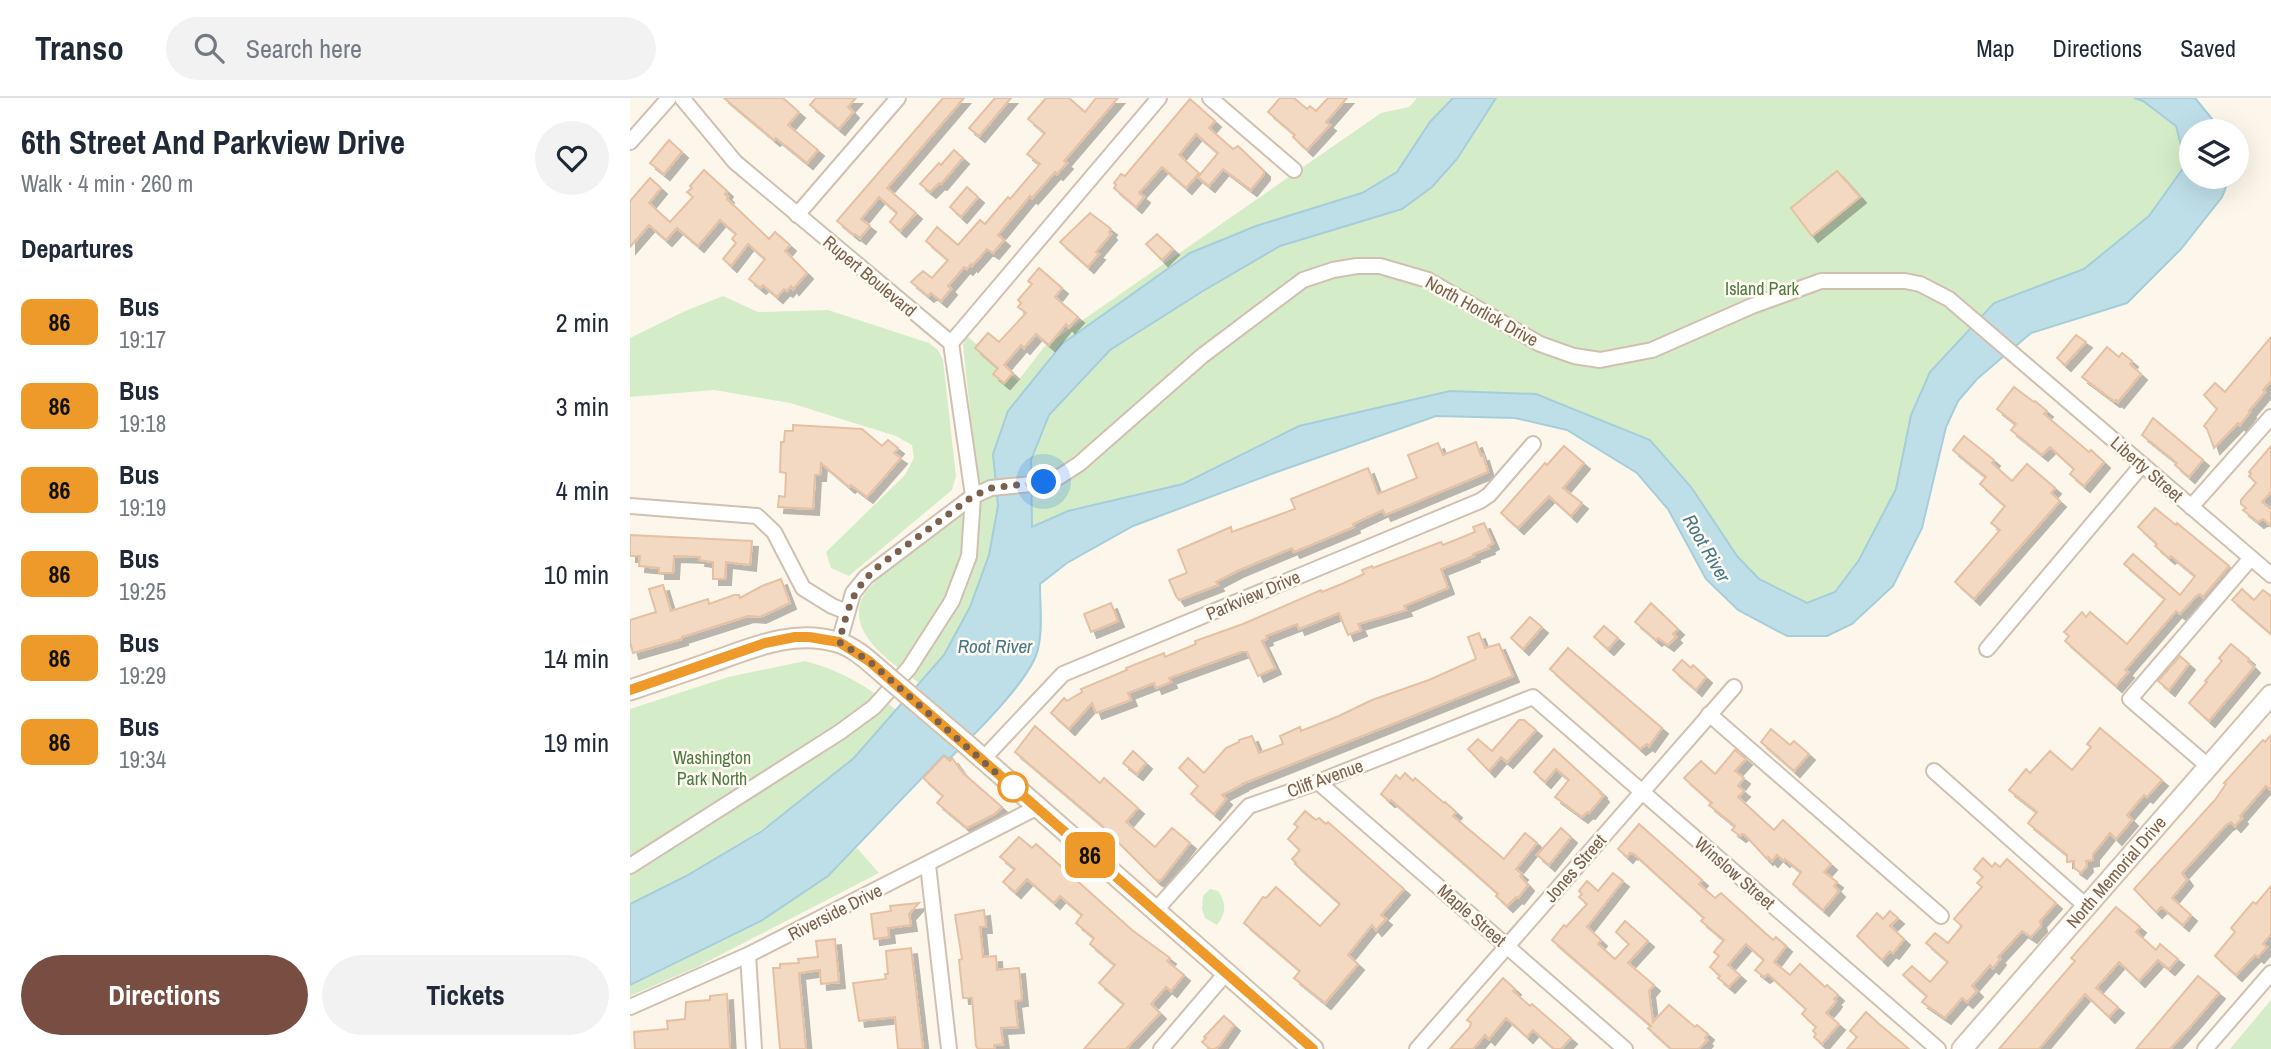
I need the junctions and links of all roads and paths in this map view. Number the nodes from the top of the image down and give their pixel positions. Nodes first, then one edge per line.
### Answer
1 (669, 98) edge
2 (682, 98) edge
3 (898, 98) edge
4 (1159, 98) edge
5 (1210, 98) edge
6 (630, 142) edge
7 (1294, 170) dead end
8 (797, 215) junction
9 (951, 343) junction
10 (2024, 363) joint
11 (2271, 417) edge
12 (1533, 444) dead end
13 (2142, 465) junction
14 (973, 496) junction
15 (630, 506) edge
16 (2192, 507) junction
17 (2252, 558) junction
18 (2271, 575) edge
19 (847, 612) junction
20 (839, 642) junction
21 (1987, 649) dead end
22 (1734, 687) dead end
23 (630, 690) edge
24 (2271, 695) edge
25 (1533, 696) joint
26 (1709, 714) junction
27 (983, 759) junction
28 (2208, 766) junction
29 (1934, 771) dead end
30 (1318, 782) junction
31 (1642, 792) junction
32 (1037, 808) junction
33 (929, 865) junction
34 (630, 866) edge
35 (2086, 906) junction
36 (1155, 911) junction
37 (1941, 916) dead end
38 (1507, 946) junction
39 (748, 956) junction
40 (1226, 973) junction
41 (2271, 973) edge
42 (630, 1007) edge
43 (754, 1049) edge
44 (949, 1049) edge
45 (1161, 1049) edge
46 (1313, 1049) edge
47 (1417, 1049) edge
48 (1625, 1049) edge
49 (1938, 1049) edge
50 (1962, 1049) edge
51 (2205, 1049) edge

1 - 6 street
2 - 8 street, Rupert Boulevard
3 - 8 street
4 - 9 street
5 - 7 street
8 - 9 street, Rupert Boulevard
9 - 14 street
10 - 13 street, Liberty Street
10 - 14 street, North Horlick Drive
11 - 16 street
12 - 27 street, Parkview Drive
13 - 16 street, Liberty Street
13 - 21 street
14 - 19 street, North Horlick Drive
14 - 34 street
15 - 19 street
16 - 17 street, Liberty Street
17 - 18 street, Liberty Street
17 - 28 street
19 - 20 street, North Horlick Drive
20 - 23 street
20 - 27 street, bridge
22 - 26 street, Jones Street
24 - 28 street, North Memorial Drive
25 - 30 street, Cliff Avenue
25 - 31 street, Winslow Street
26 - 31 street, Jones Street
26 - 37 street
27 - 32 street
28 - 35 street, North Memorial Drive
29 - 35 street
30 - 36 street, Cliff Avenue
30 - 38 street, Maple Street
31 - 38 street, Jones Street
31 - 49 street, Winslow Street
32 - 33 street, Riverside Drive
32 - 36 street
33 - 39 street, Riverside Drive
33 - 44 street
35 - 50 street, North Memorial Drive
36 - 40 street
38 - 47 street, Jones Street
38 - 48 street, Maple Street
39 - 42 street, Riverside Drive
39 - 43 street
40 - 45 street
40 - 46 street
41 - 51 street

